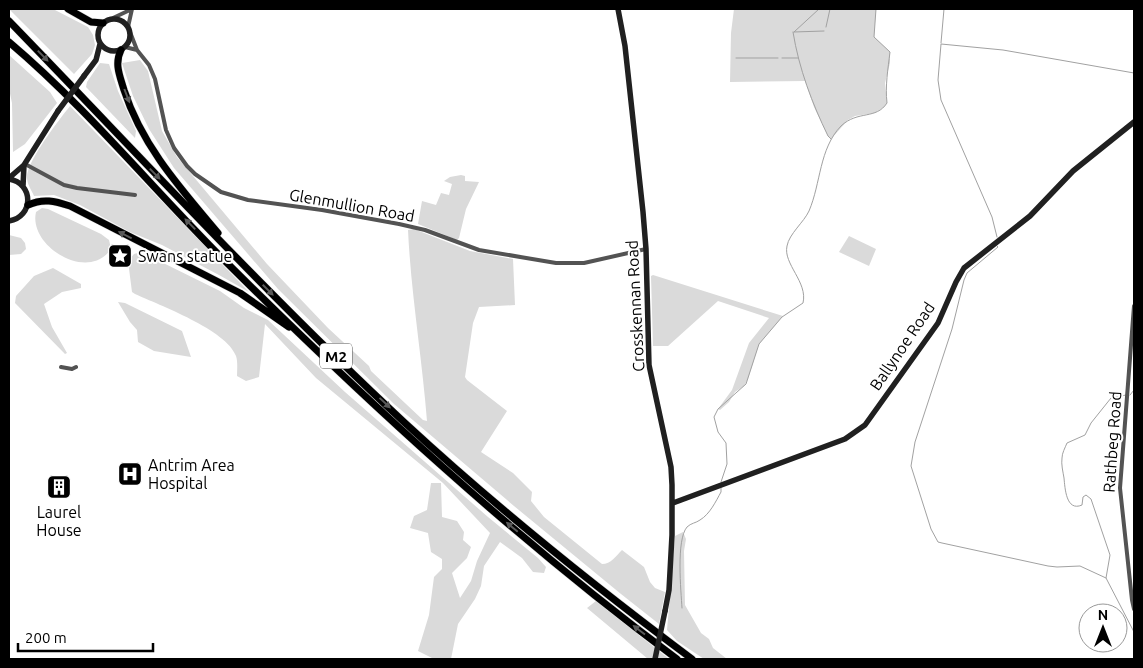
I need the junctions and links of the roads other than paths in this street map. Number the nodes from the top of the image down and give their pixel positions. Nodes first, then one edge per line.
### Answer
1 (68, 9) edge
2 (132, 9) edge
3 (618, 9) edge
4 (113, 18) junction
5 (9, 21) edge
6 (102, 23) junction
7 (130, 30) junction
8 (9, 42) edge
9 (100, 44) junction
10 (123, 48) junction
11 (136, 50) junction
12 (111, 51) junction
13 (96, 60) junction
14 (1134, 122) edge
15 (25, 165) junction
16 (9, 178) edge
17 (23, 186) junction
18 (136, 195) dead end
19 (28, 205) junction
20 (9, 221) edge
21 (646, 249) junction
22 (249, 271) junction
23 (1134, 306) edge
24 (304, 337) junction
25 (61, 367) dead end
26 (76, 367) dead end
27 (673, 503) junction
28 (1134, 609) edge
29 (655, 659) edge
30 (677, 659) edge
31 (692, 659) edge

1 - 6 highway
2 - 4 street
2 - 7 street
3 - 21 street, Crosskennan Road
4 - 6 street
4 - 7 street
5 -> 22 highway, M2
6 - 9 street
7 - 10 street
7 - 11 street, Glenmullion Road
24 -> 8 highway, M2
9 - 12 street
9 - 13 street
10 - 11 street
10 - 12 street
10 -> 22 highway
11 - 21 street, Glenmullion Road
12 - 13 street
13 - 15 street, bridge
14 - 27 street, Ballynoe Road
15 - 16 street
15 - 17 street
15 - 18 street
16 - 17 street
17 - 19 street
19 - 20 street
24 -> 19 highway
21 - 27 street, Crosskennan Road
22 -> 31 highway, M2
23 - 28 street, Rathbeg Road
30 -> 24 highway, M2
25 - 26 street
27 - 29 street, Crosskennan Road, bridge

